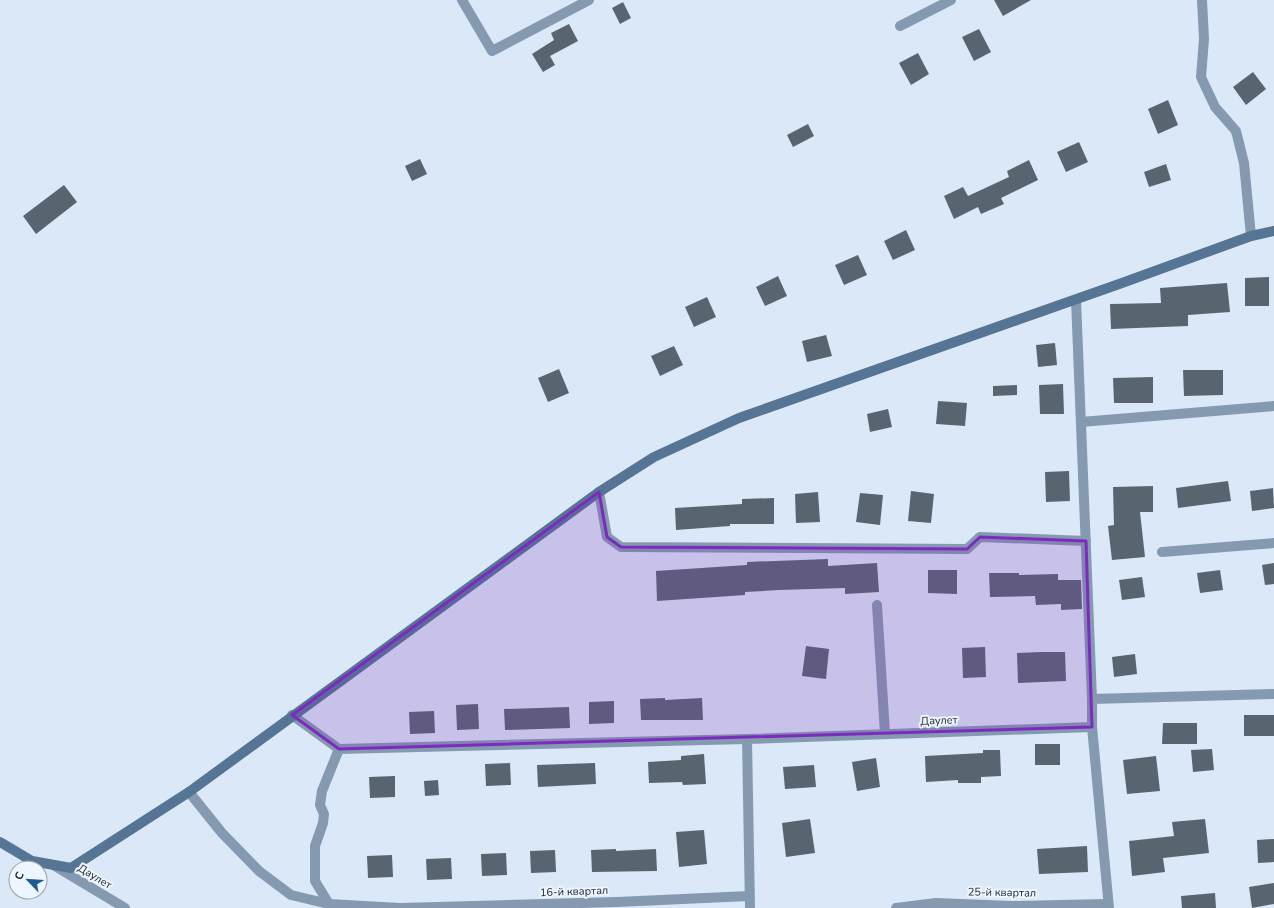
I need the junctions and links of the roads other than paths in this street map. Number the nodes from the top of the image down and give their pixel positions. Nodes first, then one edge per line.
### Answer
1 (462, 0) edge
2 (589, 0) edge
3 (951, 0) edge
4 (1202, 0) edge
5 (900, 26) dead end
6 (1274, 231) edge
7 (1251, 236) junction
8 (1076, 300) junction
9 (1274, 406) edge
10 (1081, 422) junction
11 (599, 492) junction
12 (1086, 541) junction
13 (1274, 543) edge
14 (1162, 552) dead end
15 (877, 605) dead end
16 (1274, 694) edge
17 (1092, 700) junction
18 (292, 715) junction
19 (1092, 727) junction
20 (885, 734) junction
21 (748, 739) junction
22 (339, 749) junction
23 (189, 792) junction
24 (0, 842) edge
25 (53, 865) junction
26 (749, 896) junction
27 (329, 904) junction
28 (618, 905) edge
29 (1109, 906) edge
30 (125, 908) edge
31 (400, 908) edge
32 (750, 908) edge
33 (896, 908) edge

1 - 2 street
3 - 5 street
4 - 7 street
6 - 7 street
7 - 8 street
8 - 10 street
8 - 11 street
9 - 10 street
10 - 12 street
11 - 12 street
11 - 18 street
12 - 17 street
13 - 14 street
15 - 20 street
16 - 17 street
17 - 19 street
18 - 22 street
18 - 23 street
19 - 20 street, Даулет
19 - 29 street
20 - 21 street, Даулет
21 - 22 street, Даулет
21 - 26 street
22 - 27 street
23 - 25 street
23 - 27 street, 16-й квартал
24 - 25 street
25 - 30 street, Даулет
26 - 28 street, 16-й квартал
26 - 32 street
27 - 31 street, 16-й квартал
28 - 31 street, 16-й квартал
29 - 33 street, 25-й квартал

